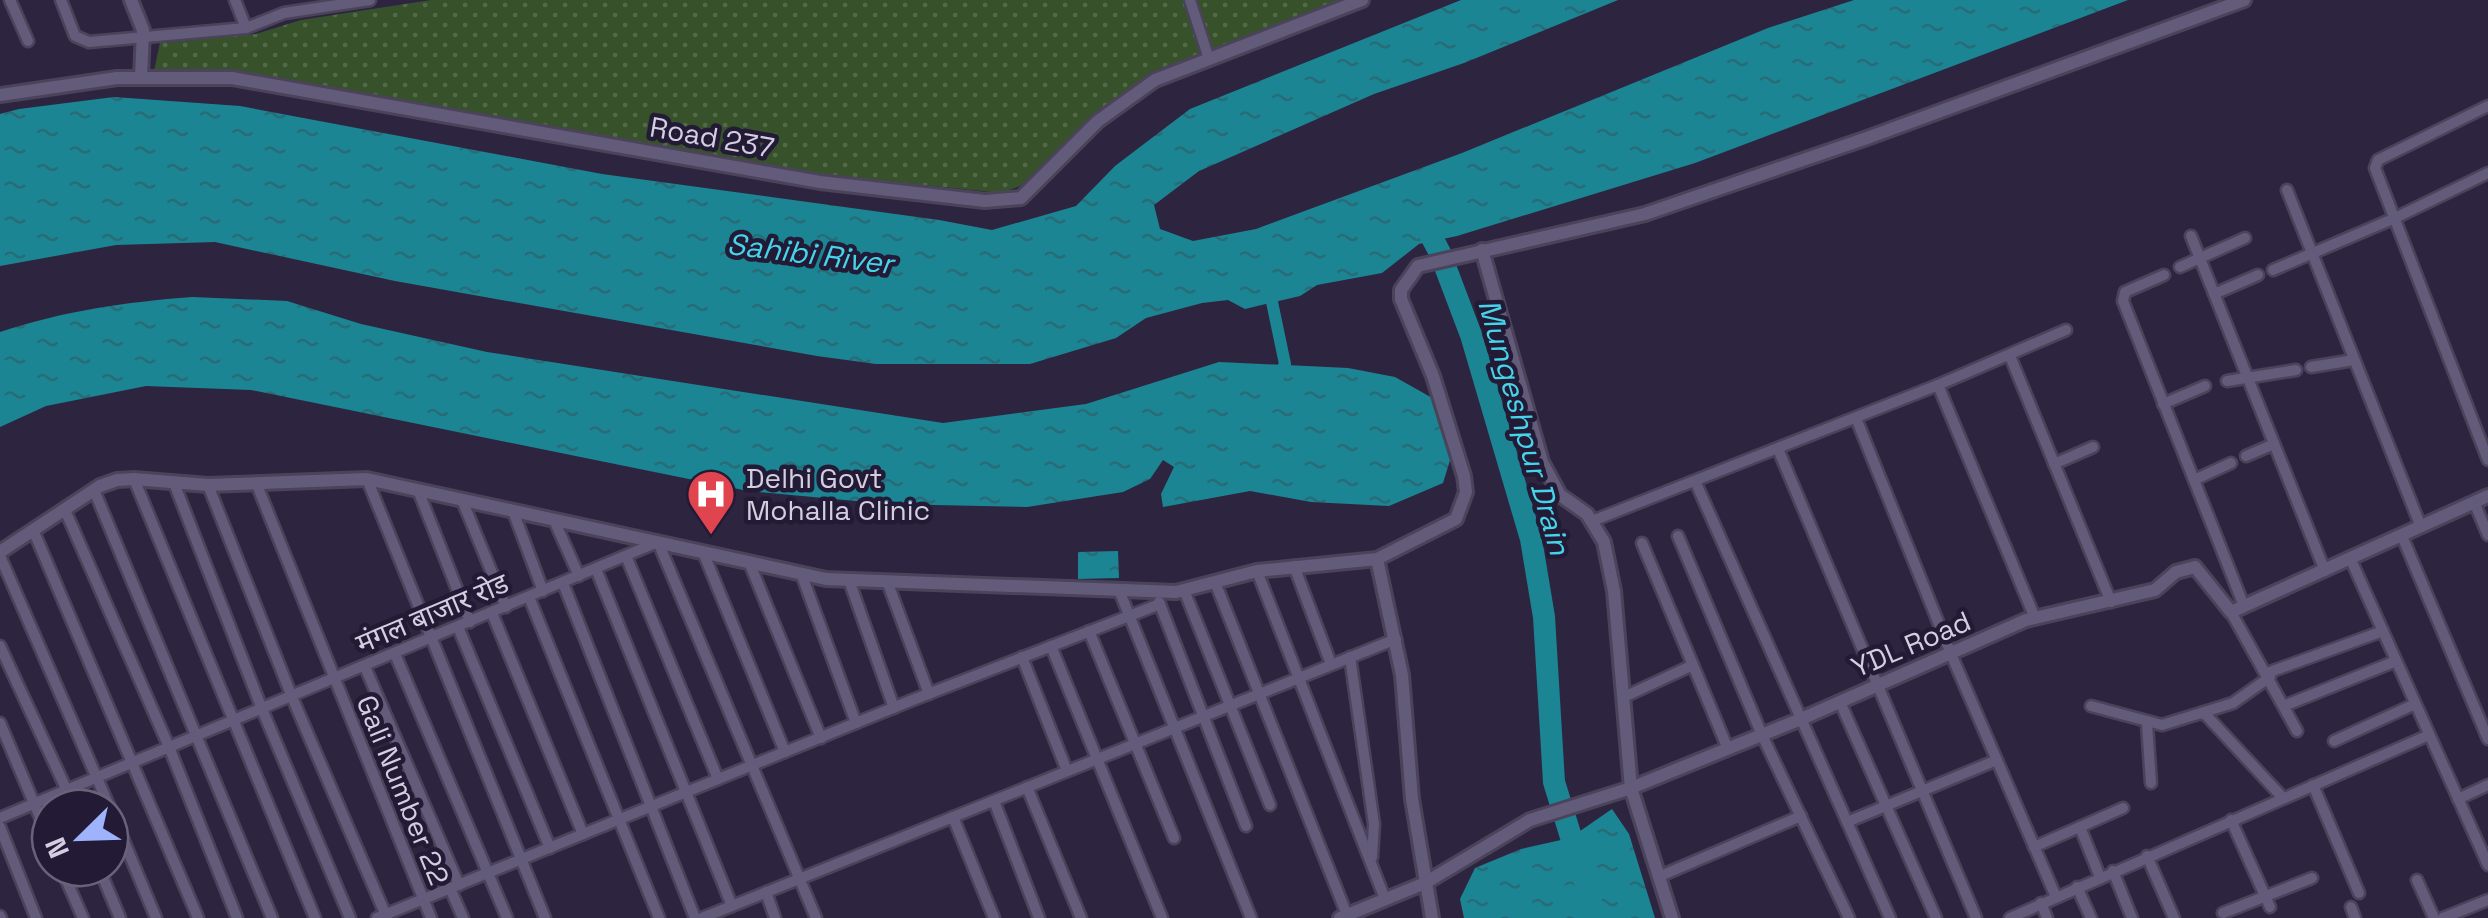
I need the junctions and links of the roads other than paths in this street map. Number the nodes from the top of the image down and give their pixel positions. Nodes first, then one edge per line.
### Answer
1 (10, 0) edge
2 (61, 0) edge
3 (131, 0) edge
4 (235, 0) edge
5 (370, 0) edge
6 (1190, 0) edge
7 (1362, 0) edge
8 (2244, 0) edge
9 (246, 28) junction
10 (144, 36) junction
11 (28, 42) dead end
12 (1209, 59) junction
13 (141, 78) junction
14 (0, 94) edge
15 (2488, 106) edge
16 (2488, 173) edge
17 (2287, 190) dead end
18 (2395, 218) junction
19 (2191, 236) dead end
20 (2245, 238) dead end
21 (1482, 250) junction
22 (2312, 253) junction
23 (2200, 258) junction
24 (2180, 266) dead end
25 (2273, 270) dead end
26 (2164, 275) dead end
27 (2258, 276) dead end
28 (2214, 294) junction
29 (2066, 330) dead end
30 (2010, 356) junction
31 (2354, 360) junction
32 (2310, 367) dead end
33 (2296, 370) dead end
34 (2248, 378) junction
35 (2228, 381) dead end
36 (1938, 385) junction
37 (2205, 386) dead end
38 (2163, 404) junction
39 (1856, 418) junction
40 (2274, 444) junction
41 (2093, 448) dead end
42 (1778, 449) junction
43 (2246, 456) dead end
44 (2488, 460) edge
45 (2231, 463) dead end
46 (2054, 464) junction
47 (134, 479) junction
48 (367, 479) junction
49 (2194, 480) junction
50 (174, 482) junction
51 (1695, 482) junction
52 (208, 485) junction
53 (257, 485) junction
54 (94, 490) junction
55 (418, 490) junction
56 (2488, 496) edge
57 (462, 500) junction
58 (2474, 502) junction
59 (65, 510) junction
60 (513, 511) junction
61 (554, 520) junction
62 (1592, 521) junction
63 (2421, 527) junction
64 (34, 532) junction
65 (2488, 535) edge
66 (1678, 536) dead end
67 (2402, 536) junction
68 (658, 542) junction
69 (1642, 543) dead end
70 (703, 552) junction
71 (0, 554) edge
72 (626, 556) junction
73 (1377, 560) junction
74 (2351, 560) junction
75 (749, 562) junction
76 (1294, 566) junction
77 (596, 569) junction
78 (1257, 570) junction
79 (2326, 571) junction
80 (801, 573) junction
81 (579, 576) junction
82 (848, 580) junction
83 (887, 581) junction
84 (1214, 582) junction
85 (563, 583) junction
86 (1119, 590) junction
87 (1184, 590) junction
88 (543, 591) junction
89 (528, 598) junction
90 (1157, 598) junction
91 (2111, 602) junction
92 (506, 607) junction
93 (2238, 609) junction
94 (492, 613) junction
95 (1129, 616) junction
96 (2035, 618) junction
97 (470, 622) junction
98 (458, 628) junction
99 (1089, 631) junction
100 (2383, 631) junction
101 (1396, 639) junction
102 (430, 640) junction
103 (0, 646) edge
104 (1051, 646) junction
105 (396, 654) junction
106 (1951, 654) junction
107 (1022, 657) junction
108 (1350, 657) junction
109 (2396, 661) junction
110 (1331, 664) junction
111 (365, 666) junction
112 (1692, 666) junction
113 (2269, 675) junction
114 (1299, 678) junction
115 (333, 679) junction
116 (1876, 685) junction
117 (929, 694) junction
118 (1260, 694) junction
119 (1626, 696) junction
120 (292, 697) junction
121 (1840, 702) junction
122 (2415, 704) junction
123 (1230, 705) junction
124 (2286, 705) junction
125 (2091, 706) dead end
126 (894, 708) junction
127 (262, 709) junction
128 (2201, 713) junction
129 (1203, 716) junction
130 (1802, 719) junction
131 (232, 722) junction
132 (0, 723) edge
133 (856, 723) junction
134 (2147, 724) junction
135 (1172, 729) junction
136 (2298, 730) dead end
137 (2429, 734) junction
138 (1762, 735) junction
139 (196, 736) junction
140 (820, 738) junction
141 (2488, 738) edge
142 (2334, 740) dead end
143 (1134, 744) junction
144 (170, 748) junction
145 (1728, 749) junction
146 (785, 752) junction
147 (1098, 758) junction
148 (1996, 760) junction
149 (132, 763) junction
150 (753, 765) junction
151 (1067, 771) junction
152 (97, 777) junction
153 (718, 779) junction
154 (2151, 783) dead end
155 (2313, 785) junction
156 (2488, 785) edge
157 (1027, 787) junction
158 (67, 788) edge
159 (72, 788) edge
160 (102, 788) edge
161 (1632, 788) junction
162 (1921, 791) junction
163 (686, 792) junction
164 (30, 794) edge
165 (2283, 798) junction
166 (2458, 798) junction
167 (994, 801) junction
168 (1270, 805) dead end
169 (1886, 805) junction
170 (30, 806) edge
171 (651, 806) junction
172 (2122, 808) dead end
173 (1801, 816) junction
174 (953, 817) junction
175 (0, 818) edge
176 (618, 820) junction
177 (2231, 820) junction
178 (1847, 822) junction
179 (1246, 826) dead end
180 (2080, 827) junction
181 (0, 828) edge
182 (583, 834) junction
183 (1174, 838) dead end
184 (2034, 847) junction
185 (550, 848) junction
186 (130, 856) edge
187 (2147, 856) junction
188 (521, 859) junction
189 (1372, 862) junction
190 (2488, 865) edge
191 (2113, 871) junction
192 (488, 873) junction
193 (2100, 876) junction
194 (1658, 877) junction
195 (2312, 878) dead end
196 (799, 879) junction
197 (2417, 880) dead end
198 (1425, 883) junction
199 (455, 886) junction
200 (2077, 887) junction
201 (69, 888) edge
202 (108, 888) edge
203 (766, 892) junction
204 (2358, 893) dead end
205 (2056, 897) junction
206 (423, 899) junction
207 (1386, 900) junction
208 (2488, 900) edge
209 (2268, 902) junction
210 (2041, 904) junction
211 (730, 911) edge
212 (1374, 912) edge
213 (2224, 914) dead end
214 (1344, 916) edge
215 (383, 917) edge
216 (2015, 917) edge
217 (36, 918) edge
218 (82, 918) edge
219 (120, 918) edge
220 (156, 918) edge
221 (198, 918) edge
222 (238, 918) edge
223 (272, 918) edge
224 (315, 918) edge
225 (350, 918) edge
226 (430, 918) edge
227 (463, 918) edge
228 (506, 918) edge
229 (544, 918) edge
230 (659, 918) edge
231 (699, 918) edge
232 (776, 918) edge
233 (816, 918) edge
234 (994, 918) edge
235 (1039, 918) edge
236 (1081, 918) edge
237 (1162, 918) edge
238 (1251, 918) edge
239 (1432, 918) edge
240 (1672, 918) edge
241 (1849, 918) edge
242 (1890, 918) edge
243 (1936, 918) edge
244 (1976, 918) edge
245 (2047, 918) edge
246 (2090, 918) edge
247 (2132, 918) edge
248 (2174, 918) edge
249 (2434, 918) edge
250 (2442, 918) edge

1 - 11 street
2 - 10 street
3 - 10 street
4 - 9 street
5 - 9 street
6 - 12 street
7 - 12 street, Road 237
8 - 21 street
9 - 10 street
10 - 13 street
12 - 13 street, Road 237
13 - 14 street, Road 237
15 - 18 street
16 - 18 street
17 - 22 street
18 - 22 street
18 - 44 street
19 - 23 street
20 - 23 street
21 - 62 street
21 - 73 street
22 - 25 street
22 - 31 street
23 - 24 street
23 - 28 street
26 - 38 street
27 - 28 street
28 - 34 street
29 - 30 street
30 - 36 street
30 - 46 street
31 - 32 street
31 - 63 street
33 - 34 street
34 - 35 street
34 - 40 street
36 - 39 street
36 - 96 street
37 - 38 street
38 - 49 street
39 - 42 street
39 - 106 street
40 - 43 street
40 - 79 street
41 - 46 street
42 - 51 street
42 - 116 street
45 - 49 street
46 - 91 street
47 - 50 street
47 - 54 street
47 - 131 street
48 - 53 street
48 - 55 street
48 - 102 street
49 - 93 street
50 - 52 street
50 - 127 street
51 - 62 street
51 - 130 street
52 - 53 street
52 - 120 street
53 - 115 street, Gali Number 22
54 - 59 street
54 - 139 street
55 - 57 street
55 - 97 street
56 - 58 street
57 - 60 street
57 - 92 street
58 - 63 street
58 - 65 street
59 - 64 street
59 - 144 street
60 - 61 street
60 - 88 street
61 - 68 street
61 - 81 street
62 - 119 street
63 - 67 street
64 - 71 street
64 - 149 street
66 - 138 street
67 - 74 street
67 - 141 street
68 - 70 street
68 - 72 street, मंगल बाजार रोड
68 - 150 street
69 - 112 street
70 - 75 street
70 - 146 street
71 - 152 street
72 - 77 street, मंगल बाजार रोड
72 - 153 street
73 - 76 street
73 - 101 street
74 - 79 street
74 - 100 street
75 - 80 street
75 - 140 street
76 - 78 street
76 - 110 street
77 - 81 street, मंगल बाजार रोड
77 - 163 street
78 - 84 street
78 - 114 street
79 - 93 street
80 - 82 street
80 - 133 street
81 - 85 street, मंगल बाजार रोड
82 - 83 street
82 - 126 street
83 - 86 street
83 - 117 street
84 - 87 street
84 - 118 street
85 - 88 street, मंगल बाजार रोड
85 - 171 street
86 - 90 street
86 - 95 street
87 - 90 street
87 - 123 street
88 - 89 street, मंगल बाजार रोड
89 - 92 street, मंगल बाजार रोड
89 - 176 street
90 - 95 street
90 - 129 street
91 - 93 street, YDL Road
91 - 96 street, YDL Road
92 - 94 street, मंगल बाजार रोड
93 - 113 street
94 - 97 street, मंगल बाजार रोड
94 - 182 street
95 - 99 street
95 - 135 street
96 - 106 street, YDL Road
97 - 98 street, मंगल बाजार रोड
98 - 102 street, मंगल बाजार रोड
98 - 185 street
99 - 104 street
99 - 143 street
100 - 109 street
100 - 113 street
101 - 108 street
101 - 198 street
102 - 105 street, मंगल बाजार रोड
102 - 188 street
103 - 158 street
104 - 107 street
104 - 147 street
105 - 111 street, मंगल बाजार रोड
105 - 192 street
106 - 116 street, YDL Road
106 - 148 street
107 - 117 street
107 - 151 street
108 - 110 street
108 - 189 street
109 - 122 street
109 - 124 street
110 - 114 street
111 - 115 street, मंगल बाजार रोड
111 - 199 street
112 - 119 street
112 - 145 street
113 - 124 street
113 - 128 street
114 - 118 street
114 - 189 street
115 - 120 street, मंगल बाजार रोड
115 - 206 street, Gali Number 22
116 - 121 street, YDL Road
116 - 162 street
117 - 126 street
118 - 123 street
118 - 214 street
119 - 161 street
120 - 127 street, मंगल बाजार रोड
120 - 215 street
121 - 130 street, YDL Road
121 - 169 street
122 - 137 street
122 - 142 street
123 - 129 street
123 - 168 street
124 - 136 street
125 - 134 street
126 - 133 street
127 - 131 street, मंगल बाजार रोड
127 - 225 street
128 - 134 street
128 - 165 street
129 - 135 street
129 - 179 street
130 - 138 street, YDL Road
130 - 178 street
131 - 139 street, मंगल बाजार रोड
131 - 224 street
132 - 164 street
133 - 140 street
134 - 154 street
135 - 143 street
135 - 238 street
137 - 155 street
137 - 166 street
138 - 145 street, YDL Road
138 - 173 street
139 - 144 street, मंगल बाजार रोड
139 - 223 street
140 - 146 street
143 - 147 street
143 - 183 street
144 - 149 street, मंगल बाजार रोड
144 - 222 street
145 - 161 street, YDL Road
146 - 150 street
147 - 151 street
147 - 237 street
148 - 162 street
148 - 184 street
149 - 152 street, मंगल बाजार रोड
149 - 221 street
150 - 153 street
150 - 196 street
151 - 157 street
152 - 159 street, मंगल बाजार रोड
152 - 160 street
153 - 163 street
155 - 165 street
155 - 204 street
156 - 166 street
157 - 167 street
157 - 236 street
161 - 194 street
161 - 198 street, YDL Road
162 - 169 street
162 - 244 street
163 - 171 street
163 - 211 street
165 - 177 street
166 - 190 street
167 - 174 street
167 - 235 street
169 - 178 street
169 - 243 street
170 - 175 street, मंगल बाजार रोड
171 - 176 street
171 - 231 street
172 - 180 street
173 - 194 street
173 - 241 street
174 - 196 street
174 - 234 street
176 - 182 street
176 - 230 street
177 - 187 street
177 - 209 street
178 - 242 street
180 - 184 street
180 - 193 street
181 - 217 street
182 - 185 street
184 - 205 street
185 - 188 street
186 - 220 street
187 - 191 street
187 - 248 street
188 - 192 street
188 - 229 street
189 - 207 street
191 - 193 street
191 - 247 street
192 - 199 street
192 - 228 street
193 - 200 street
194 - 240 street
195 - 209 street
196 - 203 street
196 - 233 street
197 - 249 street
198 - 207 street, YDL Road
198 - 239 street
199 - 206 street
199 - 227 street
200 - 205 street
200 - 246 street
201 - 218 street
202 - 219 street
203 - 211 street
203 - 232 street
205 - 210 street
206 - 215 street
206 - 226 street, Gali Number 22
207 - 212 street, YDL Road
208 - 250 street
209 - 213 street
210 - 216 street
210 - 245 street
211 - 231 street
212 - 214 street, YDL Road

